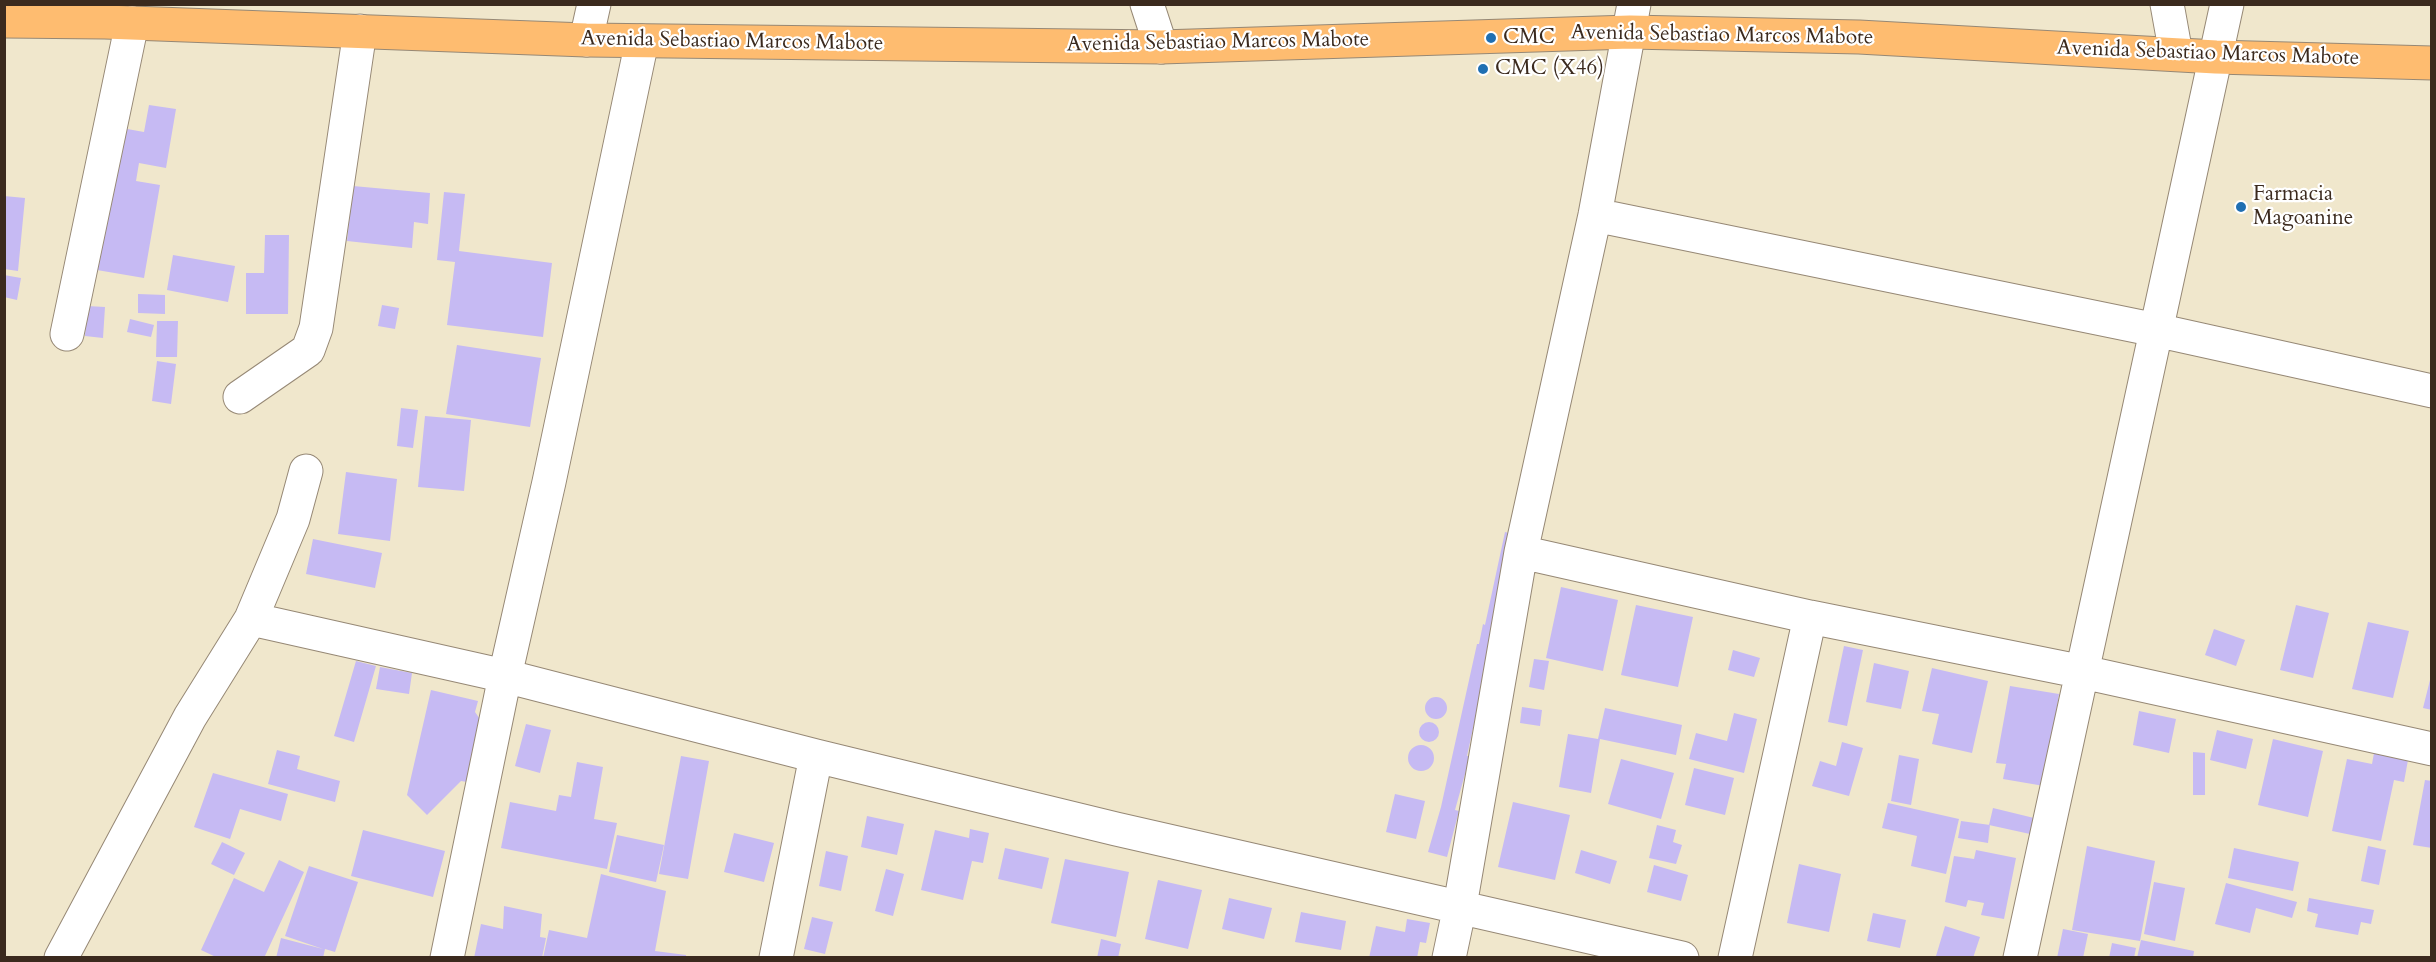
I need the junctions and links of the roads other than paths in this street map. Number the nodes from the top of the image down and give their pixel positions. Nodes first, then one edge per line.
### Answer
1 (594, 4) edge
2 (1148, 4) edge
3 (2167, 4) edge
4 (2227, 4) edge
5 (115, 16) edge
6 (1632, 18) edge
7 (4, 21) edge
8 (360, 31) junction
9 (586, 40) junction
10 (642, 41) junction
11 (1161, 47) junction
12 (2176, 54) junction
13 (2216, 57) junction
14 (2432, 63) edge
15 (1594, 215) junction
16 (2156, 330) junction
17 (67, 334) dead end
18 (2432, 391) edge
19 (240, 397) dead end
20 (306, 471) dead end
21 (1521, 552) junction
22 (1810, 617) junction
23 (251, 619) junction
24 (2083, 672) junction
25 (505, 676) junction
26 (2432, 749) edge
27 (816, 756) junction
28 (1460, 906) junction
29 (61, 957) edge
30 (447, 957) edge
31 (776, 957) edge
32 (1449, 957) edge
33 (1682, 957) edge
34 (1735, 957) edge
35 (2020, 957) edge

1 - 9 street
2 - 11 street
3 - 12 street
4 - 13 street
5 - 7 main road, Avenida Sebastiao Marcos Mabote
5 - 8 main road, Avenida Sebastiao Marcos Mabote
5 - 17 street
6 - 11 main road, Avenida Sebastiao Marcos Mabote
6 - 12 main road, Avenida Sebastiao Marcos Mabote
6 - 15 street
8 - 9 main road, Avenida Sebastiao Marcos Mabote
8 - 19 street
9 - 10 main road, Avenida Sebastiao Marcos Mabote
10 - 11 main road, Avenida Sebastiao Marcos Mabote
10 - 25 street
12 - 13 main road, Avenida Sebastiao Marcos Mabote
13 - 14 main road, Avenida Sebastiao Marcos Mabote
13 - 16 street
15 - 16 street
15 - 21 street
16 - 18 street
16 - 24 street
20 - 23 street
21 - 22 street
21 - 28 street
22 - 24 street
22 - 34 street
23 - 25 street
23 - 29 street
24 - 26 street
24 - 35 street
25 - 27 street
25 - 30 street
27 - 28 street
27 - 31 street
28 - 32 street
28 - 33 street

